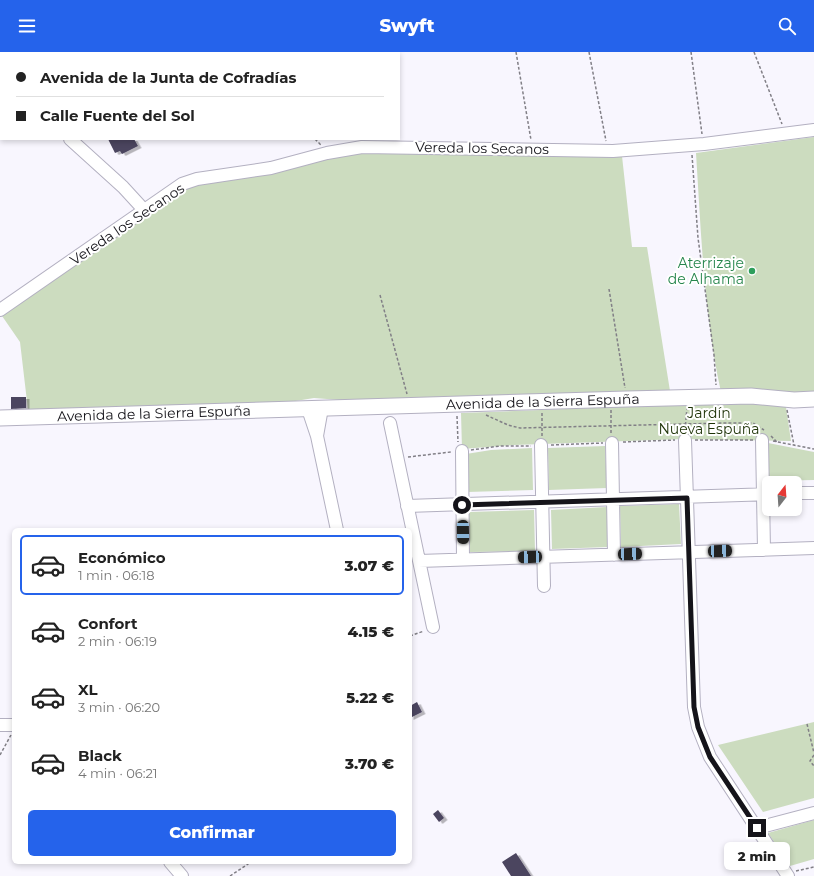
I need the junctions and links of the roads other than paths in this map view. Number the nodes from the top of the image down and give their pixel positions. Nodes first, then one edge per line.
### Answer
1 (814, 130) edge
2 (71, 140) edge
3 (145, 211) junction
4 (0, 310) edge
5 (814, 399) edge
6 (790, 404) junction
7 (814, 406) edge
8 (315, 408) junction
9 (0, 418) edge
10 (390, 423) dead end
11 (684, 440) road end
12 (762, 440) road end
13 (612, 442) road end
14 (541, 445) road end
15 (460, 451) road end
16 (765, 476) edge
17 (802, 493) edge
18 (814, 493) edge
19 (762, 494) edge
20 (687, 498) junction
21 (613, 500) junction
22 (542, 503) junction
23 (462, 505) junction
24 (407, 506) junction
25 (765, 516) edge
26 (337, 528) edge
27 (412, 528) edge
28 (412, 529) edge
29 (814, 548) edge
30 (764, 550) junction
31 (690, 552) junction
32 (614, 555) junction
33 (544, 557) junction
34 (463, 559) junction
35 (419, 561) junction
36 (544, 586) dead end
37 (433, 627) road end
38 (0, 725) edge
39 (12, 728) edge
40 (814, 813) edge
41 (757, 828) junction
42 (172, 864) edge
43 (787, 875) edge
44 (182, 876) edge

1 - 3 street, Vereda los Secanos
2 - 3 street
3 - 4 street, Vereda los Secanos
5 - 6 main road, Avenida de la Sierra Espuña
6 - 7 main road, Avenida de la Sierra Espuña
6 - 8 main road, Avenida de la Sierra Espuña
8 - 9 main road, Avenida de la Sierra Espuña
8 - 26 street
10 - 24 street
11 - 20 street
12 - 16 street
13 - 21 street
14 - 22 street
15 - 23 street
17 - 18 street
19 - 20 street
20 - 21 street
20 - 31 street
21 - 22 street
21 - 32 street
22 - 23 street
22 - 33 street
23 - 24 street
23 - 34 street
24 - 27 street
25 - 30 street
28 - 35 street
29 - 30 street
30 - 31 street
31 - 32 street
31 - 41 street
32 - 33 street
33 - 34 street
33 - 36 street
34 - 35 street
35 - 37 street
38 - 39 street
40 - 41 street
41 - 43 street
42 - 44 street

